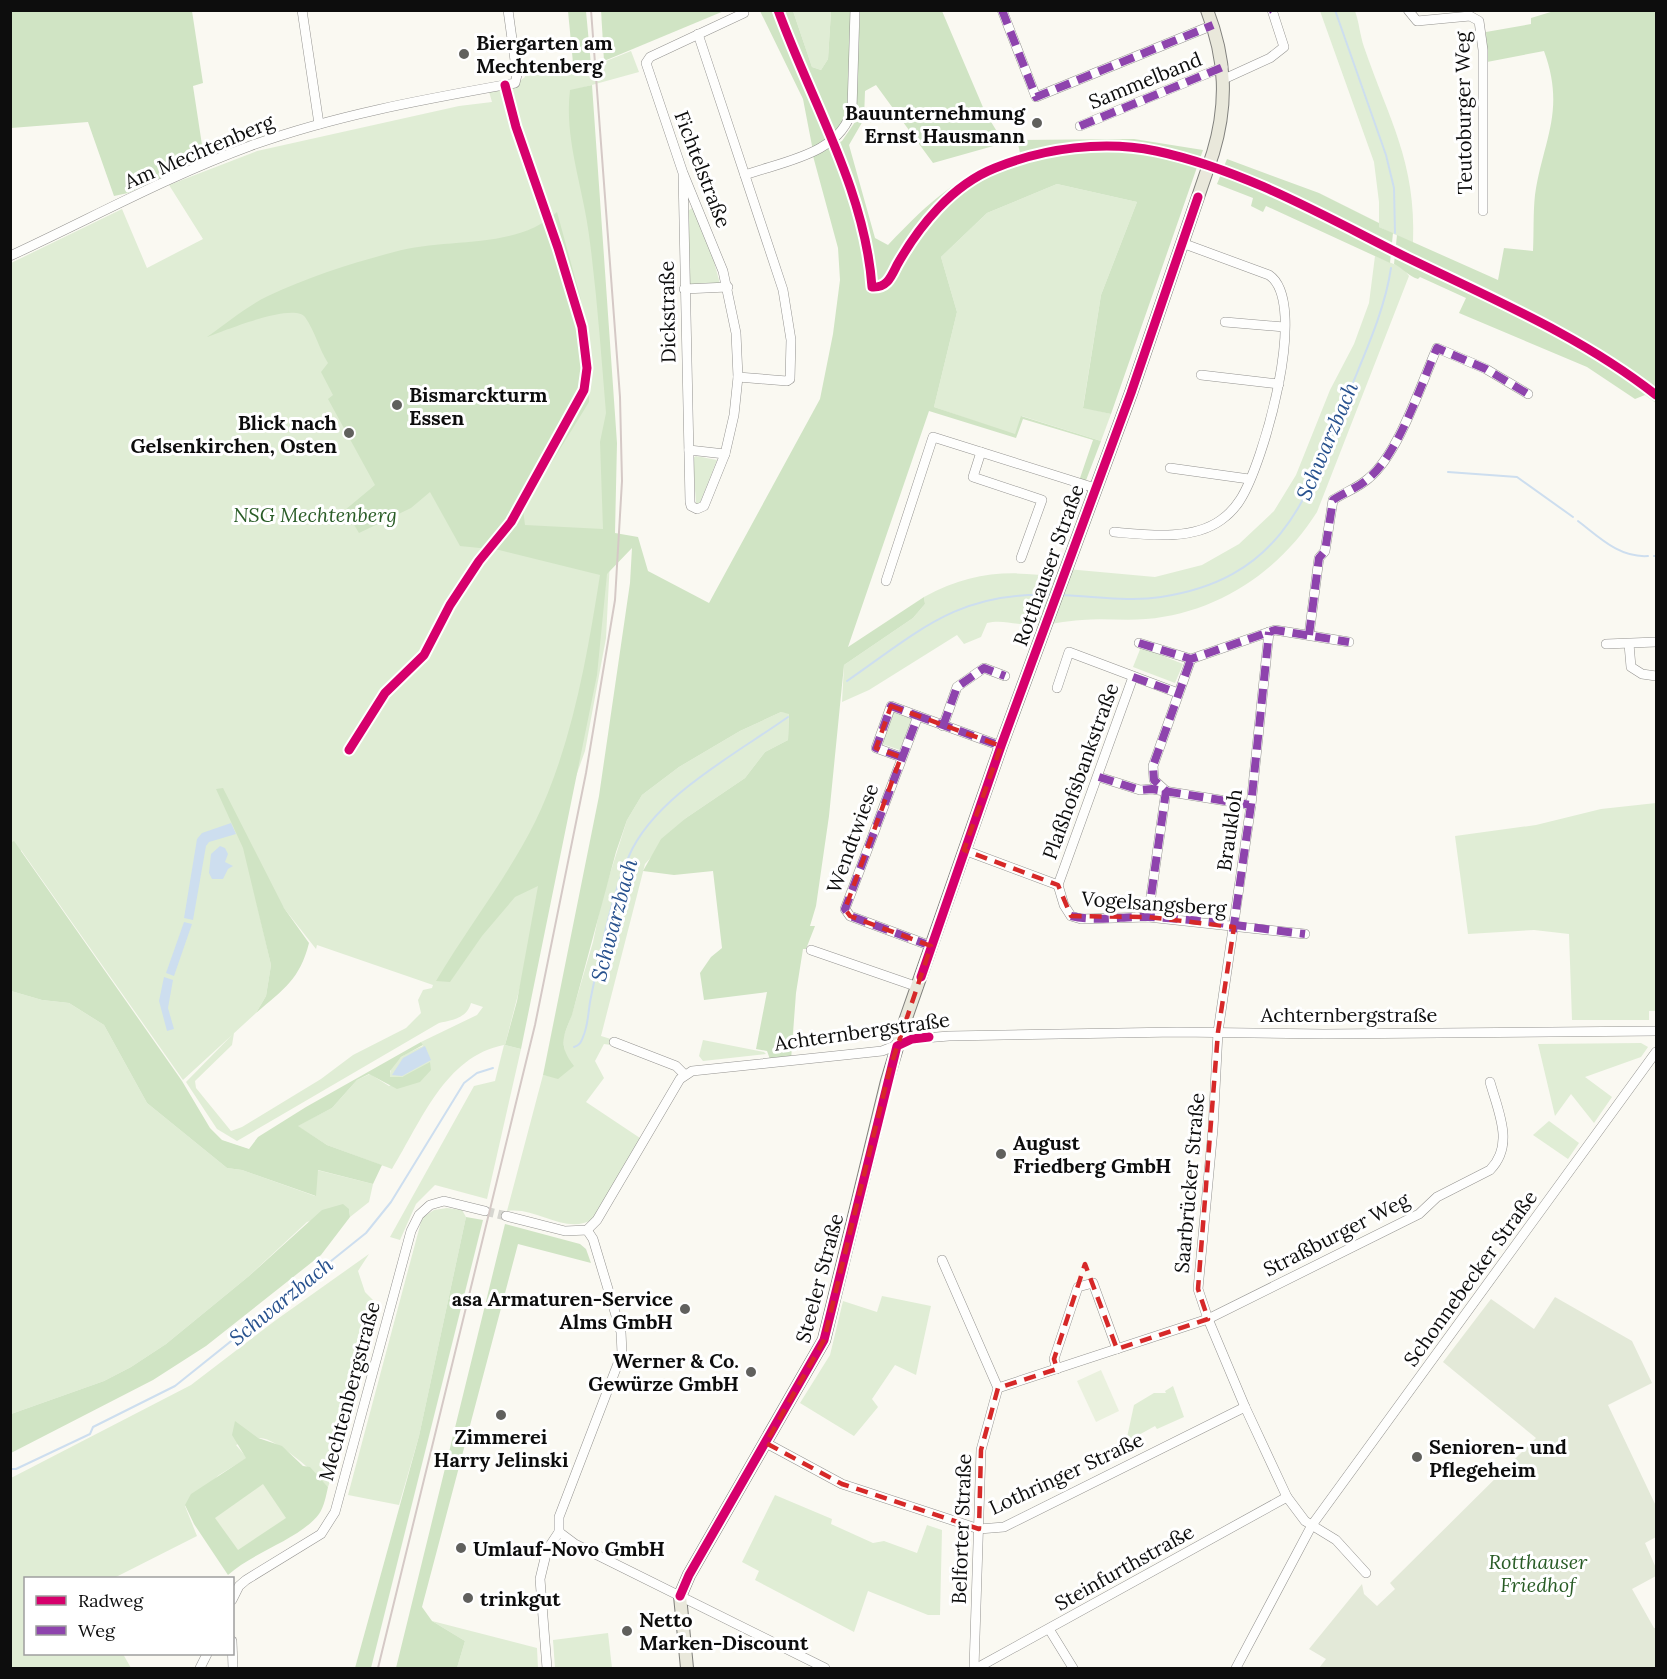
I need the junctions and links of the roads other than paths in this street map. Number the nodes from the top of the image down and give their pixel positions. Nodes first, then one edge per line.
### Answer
1 (302, 10) edge
2 (508, 10) edge
3 (855, 10) edge
4 (1002, 10) edge
5 (1207, 10) edge
6 (1408, 10) edge
7 (1273, 11) edge
8 (744, 13) dead end
9 (1213, 25) junction
10 (698, 34) junction
11 (1224, 73) junction
12 (319, 124) junction
13 (1080, 126) dead end
14 (683, 172) junction
15 (746, 175) junction
16 (1483, 211) dead end
17 (1182, 243) junction
18 (10, 256) edge
19 (728, 287) junction
20 (684, 290) junction
21 (1225, 322) dead end
22 (1284, 327) junction
23 (1201, 375) dead end
24 (738, 377) junction
25 (1279, 384) junction
26 (1528, 394) dead end
27 (689, 450) junction
28 (981, 452) junction
29 (724, 454) junction
30 (1170, 468) dead end
31 (1249, 478) junction
32 (1095, 488) junction
33 (697, 509) joint
34 (1114, 532) dead end
35 (1021, 558) dead end
36 (886, 581) dead end
37 (1269, 632) junction
38 (1309, 635) junction
39 (1350, 642) dead end
40 (1656, 642) edge
41 (1139, 643) dead end
42 (1606, 644) dead end
43 (1629, 644) junction
44 (1191, 659) junction
45 (1005, 676) dead end
46 (1656, 676) edge
47 (1133, 677) junction
48 (1057, 688) dead end
49 (1178, 693) junction
50 (918, 717) junction
51 (943, 726) junction
52 (1001, 746) junction
53 (901, 757) junction
54 (1099, 777) junction
55 (1166, 791) junction
56 (1251, 805) junction
57 (964, 850) junction
58 (1058, 885) junction
59 (1148, 917) junction
60 (1234, 927) junction
61 (1305, 934) dead end
62 (931, 946) junction
63 (811, 950) dead end
64 (918, 987) junction
65 (1656, 1031) edge
66 (1218, 1032) junction
67 (614, 1042) dead end
68 (897, 1046) junction
69 (1656, 1052) edge
70 (684, 1074) junction
71 (1490, 1082) dead end
72 (485, 1211) tunnel mouth
73 (506, 1216) tunnel mouth
74 (587, 1230) junction
75 (942, 1260) dead end
76 (1208, 1319) junction
77 (1118, 1348) junction
78 (1057, 1369) junction
79 (998, 1388) junction
80 (1245, 1407) junction
81 (766, 1443) junction
82 (1287, 1497) junction
83 (1312, 1525) junction
84 (979, 1529) junction
85 (559, 1532) junction
86 (1366, 1573) dead end
87 (234, 1596) edge
88 (680, 1596) junction
89 (1049, 1629) junction
90 (547, 1668) edge
91 (687, 1668) edge
92 (825, 1668) edge
93 (976, 1668) edge
94 (1073, 1668) edge
95 (1236, 1668) edge

1 - 12 street
2 - 12 street, Am Mechtenberg
3 - 15 street
4 - 9 street, Sammelband
5 - 9 main road, Rotthauser Straße
6 - 16 street, Teutoburger Weg
7 - 11 street, Sammelband
8 - 10 street
9 - 11 main road, Rotthauser Straße
10 - 14 street, Fichtelstraße
10 - 15 street
11 - 13 street, Sammelband
11 - 17 main road, Rotthauser Straße
12 - 18 street, Am Mechtenberg
14 - 19 street, Fichtelstraße
14 - 20 street, Dickstraße
15 - 24 street
17 - 22 street
17 - 32 main road, Rotthauser Straße
19 - 20 street
19 - 24 street, Fichtelstraße
20 - 27 street, Dickstraße
21 - 22 street
22 - 25 street
23 - 25 street
24 - 29 street, Fichtelstraße
25 - 31 street
26 - 38 street
27 - 29 street
27 - 33 street, Dickstraße
28 - 32 street
28 - 35 street
28 - 36 street
29 - 33 street, Fichtelstraße
30 - 31 street
31 - 34 street
32 - 52 main road, Rotthauser Straße
37 - 38 street
37 - 44 street
37 - 56 street, Braukloh
38 - 39 street
40 - 43 street
41 - 44 street
42 - 43 street
43 - 46 street
44 - 49 street
45 - 51 street
47 - 48 street, Plaßhofsbankstraße
47 - 49 street
47 - 54 street, Plaßhofsbankstraße
49 - 55 street
50 - 51 street
50 - 53 street, Wendtwiese
50 - 53 street
51 - 52 street
52 - 57 main road, Rotthauser Straße
53 - 62 street, Wendtwiese
54 - 55 street
54 - 58 street, Plaßhofsbankstraße
55 - 56 street
55 - 59 street
56 - 60 street, Braukloh
57 - 58 street, Plaßhofsbankstraße
57 - 62 main road, Rotthauser Straße
58 - 59 street, Vogelsangsberg
59 - 60 street, Vogelsangsberg
60 - 61 street, Vogelsangsberg
60 - 66 street, Braukloh
62 - 64 main road, Steeler Straße
63 - 64 street
64 - 68 main road, Steeler Straße
65 - 66 street, Achternbergstraße
66 - 68 street, Achternbergstraße
66 - 76 street, Saarbrücker Straße
67 - 70 street
68 - 70 street, Achternbergstraße
68 - 81 main road, Steeler Straße
69 - 83 street, Schonnebecker Straße
70 - 74 street
71 - 76 street, Straßburger Weg
72 - 87 street, Mechtenbergstraße
73 - 74 street
74 - 85 street
75 - 79 street
76 - 77 street, Straßburger Weg
76 - 80 street, Saarbrücker Straße
77 - 78 street, Straßburger Weg
77 - 78 street
78 - 79 street, Straßburger Weg
79 - 84 street, Belforter Straße
80 - 82 street, Saarbrücker Straße
80 - 84 street, Lothringer Straße
81 - 84 street, Lothringer Straße
81 - 88 main road, Steeler Straße
82 - 83 street, Saarbrücker Straße
82 - 89 street, Steinfurthstraße
83 - 86 street
83 - 95 street, Schonnebecker Straße
84 - 93 street, Belforter Straße
85 - 88 street
85 - 90 street
88 - 91 main road
88 - 92 street
89 - 93 street, Steinfurthstraße
89 - 94 street

